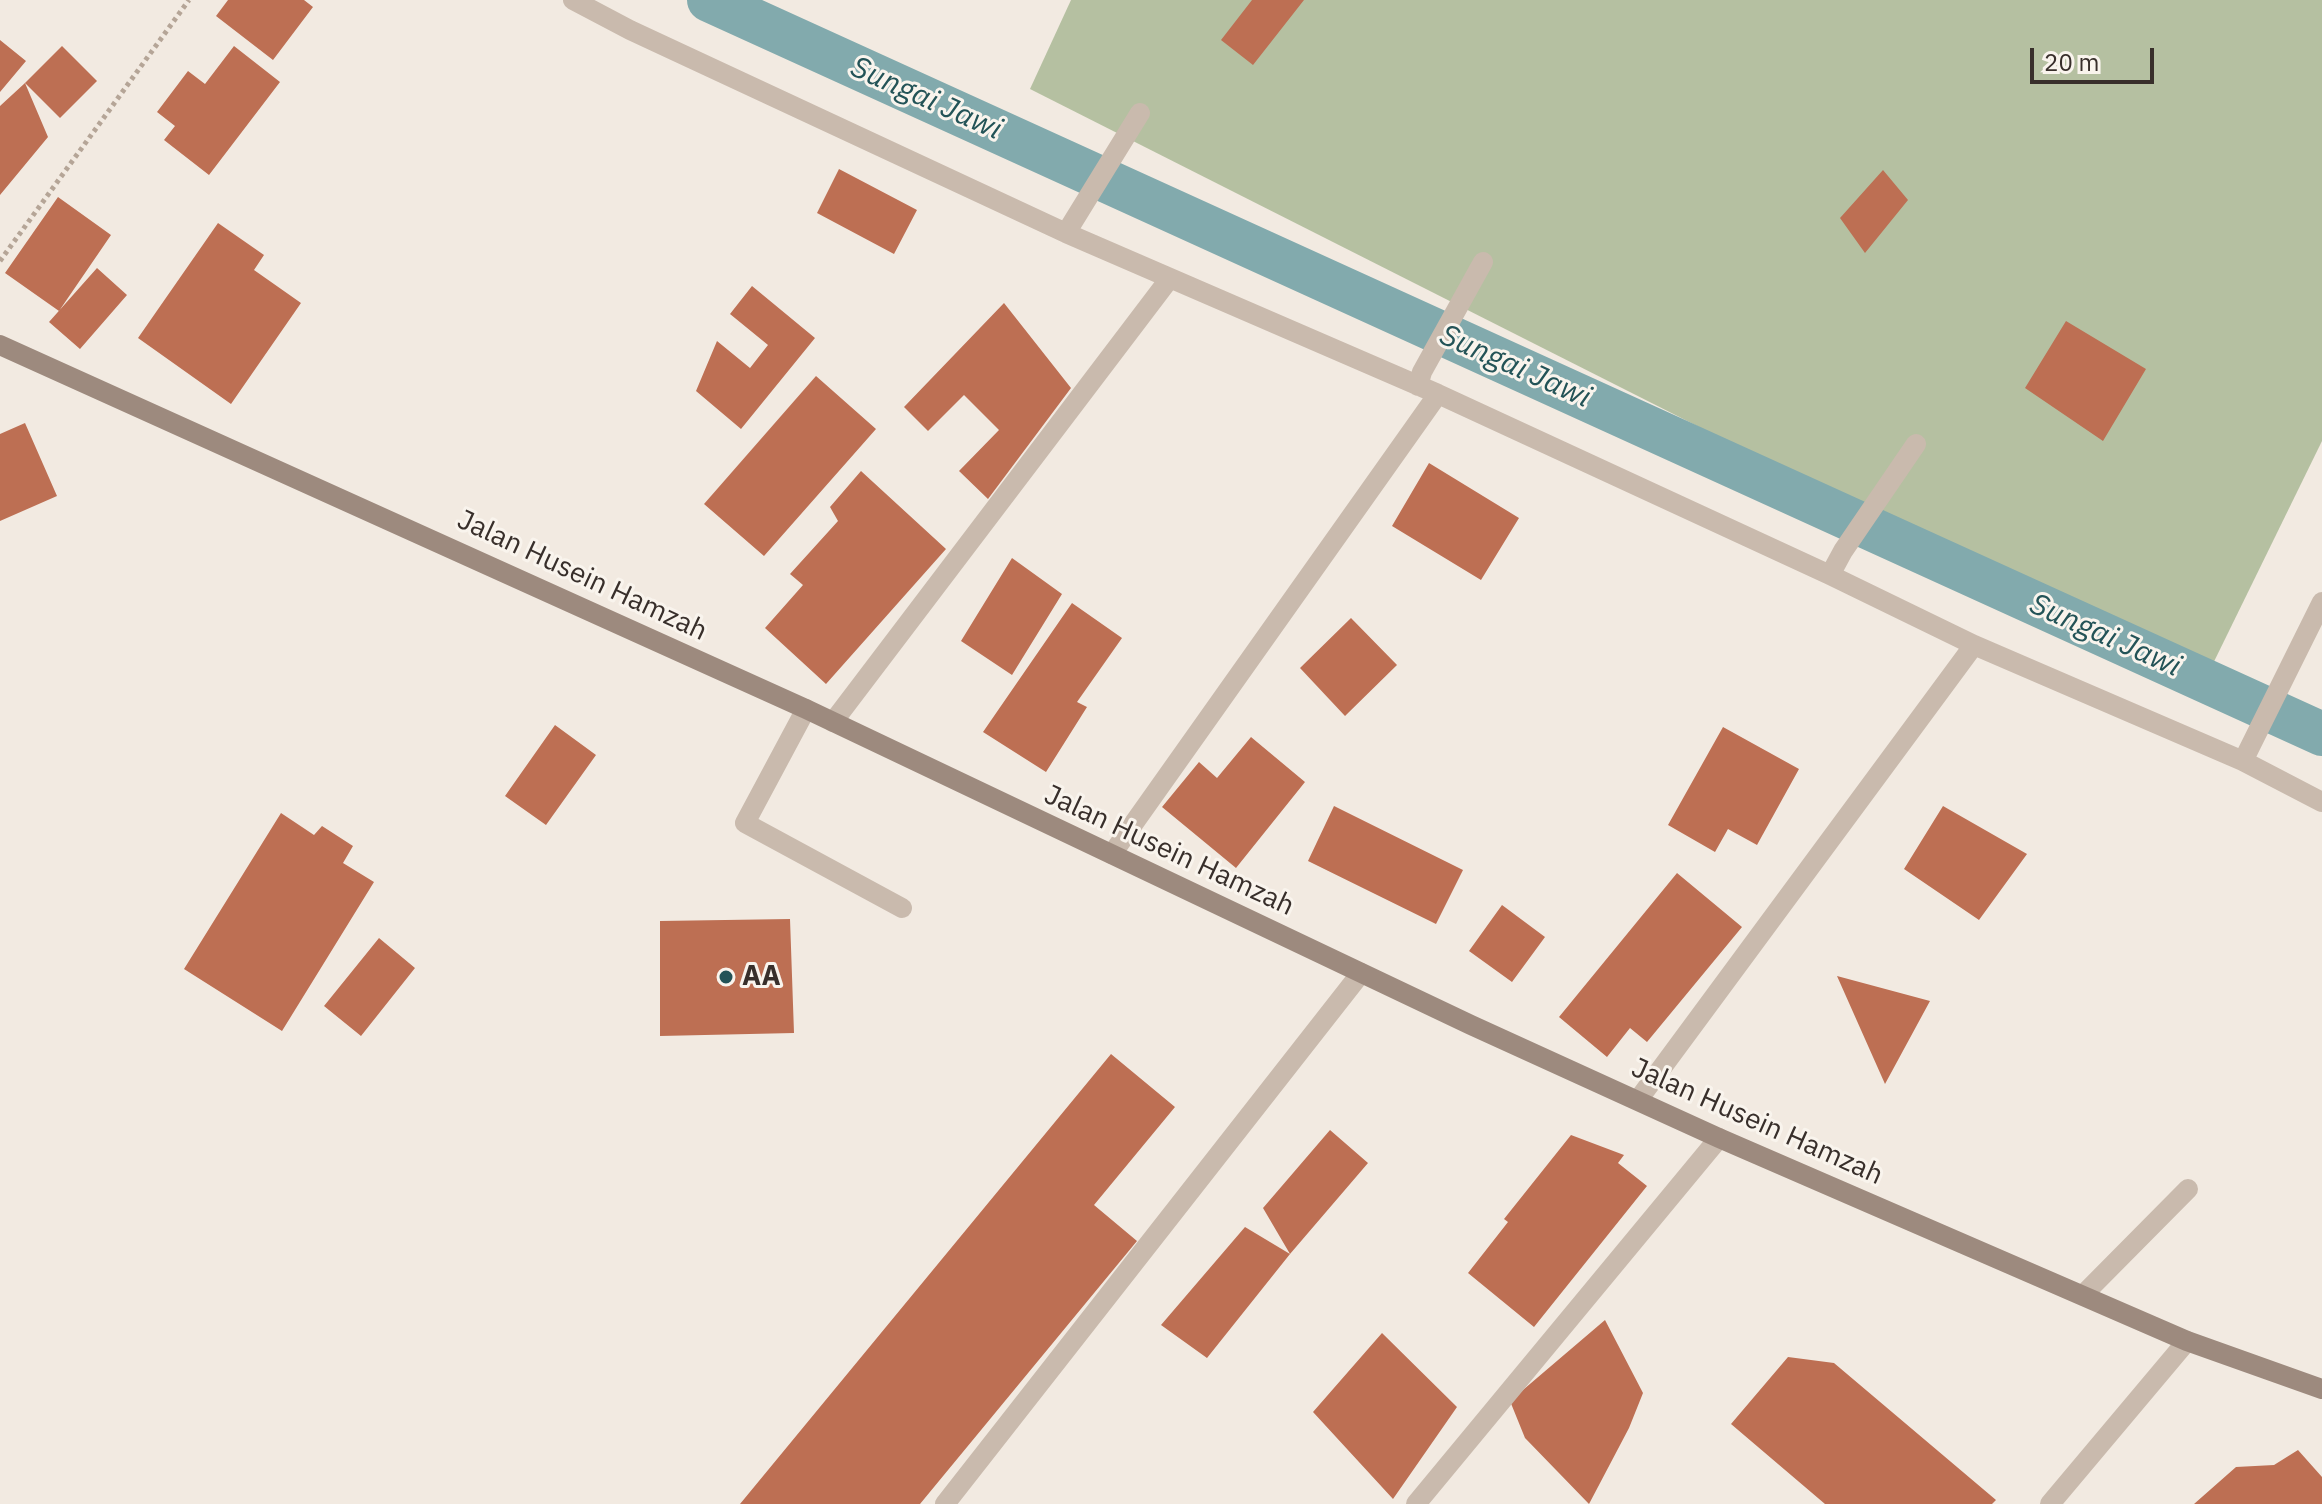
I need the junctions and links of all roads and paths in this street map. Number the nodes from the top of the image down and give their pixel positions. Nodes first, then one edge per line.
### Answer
1 (189, 0) edge
2 (573, 0) edge
3 (1140, 113) dead end
4 (1066, 233) junction
5 (0, 261) edge
6 (1483, 262) dead end
7 (1170, 278) junction
8 (0, 345) edge
9 (1420, 379) junction
10 (1434, 400) junction
11 (1916, 444) dead end
12 (1830, 575) junction
13 (2322, 602) edge
14 (1974, 645) junction
15 (806, 709) junction
16 (833, 722) junction
17 (2243, 761) junction
18 (2322, 802) edge
19 (1112, 854) junction
20 (902, 908) dead end
21 (1361, 973) junction
22 (1638, 1100) junction
23 (1719, 1138) junction
24 (2188, 1189) dead end
25 (2083, 1295) junction
26 (2187, 1341) junction
27 (2322, 1389) edge
28 (945, 1504) edge
29 (1416, 1504) edge
30 (2050, 1504) edge

1 - 5 path
2 - 4 street
3 - 4 street
4 - 7 street
6 - 9 street
7 - 9 street
7 - 16 street
8 - 15 street, Jalan Husein Hamzah
9 - 10 street
10 - 12 street
10 - 19 street
11 - 12 street
12 - 14 street
13 - 17 street
14 - 17 street
14 - 22 street
15 - 16 street, Jalan Husein Hamzah
15 - 20 street
16 - 19 street, Jalan Husein Hamzah
17 - 18 street
19 - 21 street, Jalan Husein Hamzah
21 - 22 street, Jalan Husein Hamzah
21 - 28 street
22 - 23 street, Jalan Husein Hamzah
23 - 25 street, Jalan Husein Hamzah
23 - 29 street
24 - 25 street
25 - 26 street, Jalan Husein Hamzah
26 - 27 street, Jalan Husein Hamzah
26 - 30 street

